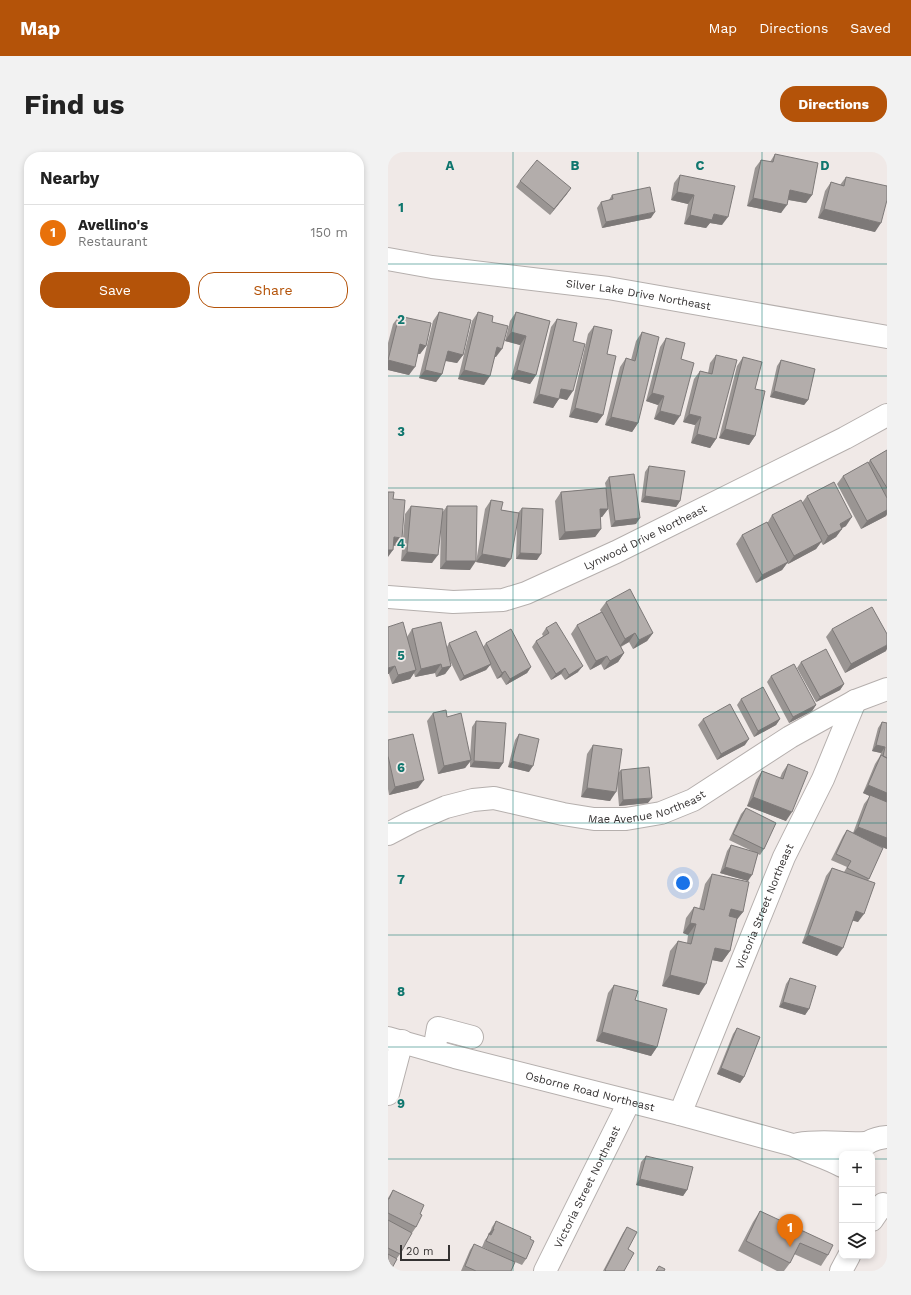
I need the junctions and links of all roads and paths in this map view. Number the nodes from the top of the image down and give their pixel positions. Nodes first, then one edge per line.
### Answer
1 (388, 259) edge
2 (887, 337) edge
3 (887, 415) edge
4 (388, 597) edge
5 (887, 689) edge
6 (855, 701) junction
7 (388, 834) edge
8 (472, 1037) dead end
9 (395, 1039) edge
10 (434, 1051) junction
11 (388, 1094) edge
12 (629, 1102) junction
13 (680, 1114) junction
14 (793, 1145) junction
15 (870, 1145) edge
16 (839, 1164) edge
17 (848, 1259) edge
18 (545, 1271) edge
19 (842, 1271) edge

1 - 2 street, Silver Lake Drive Northeast
3 - 4 street, Lynwood Drive Northeast
5 - 6 street, Mae Avenue Northeast
6 - 7 street, Mae Avenue Northeast
6 - 13 street, Victoria Street Northeast
8 - 10 street
9 - 10 street, Osborne Road Northeast
9 - 11 street
10 - 12 street, Osborne Road Northeast
12 - 13 street, Osborne Road Northeast
12 - 18 street, Victoria Street Northeast
13 - 14 street, Osborne Road Northeast
14 - 15 street, Osborne Road Northeast
14 - 16 street, Osborne Road Northeast
17 - 19 street

